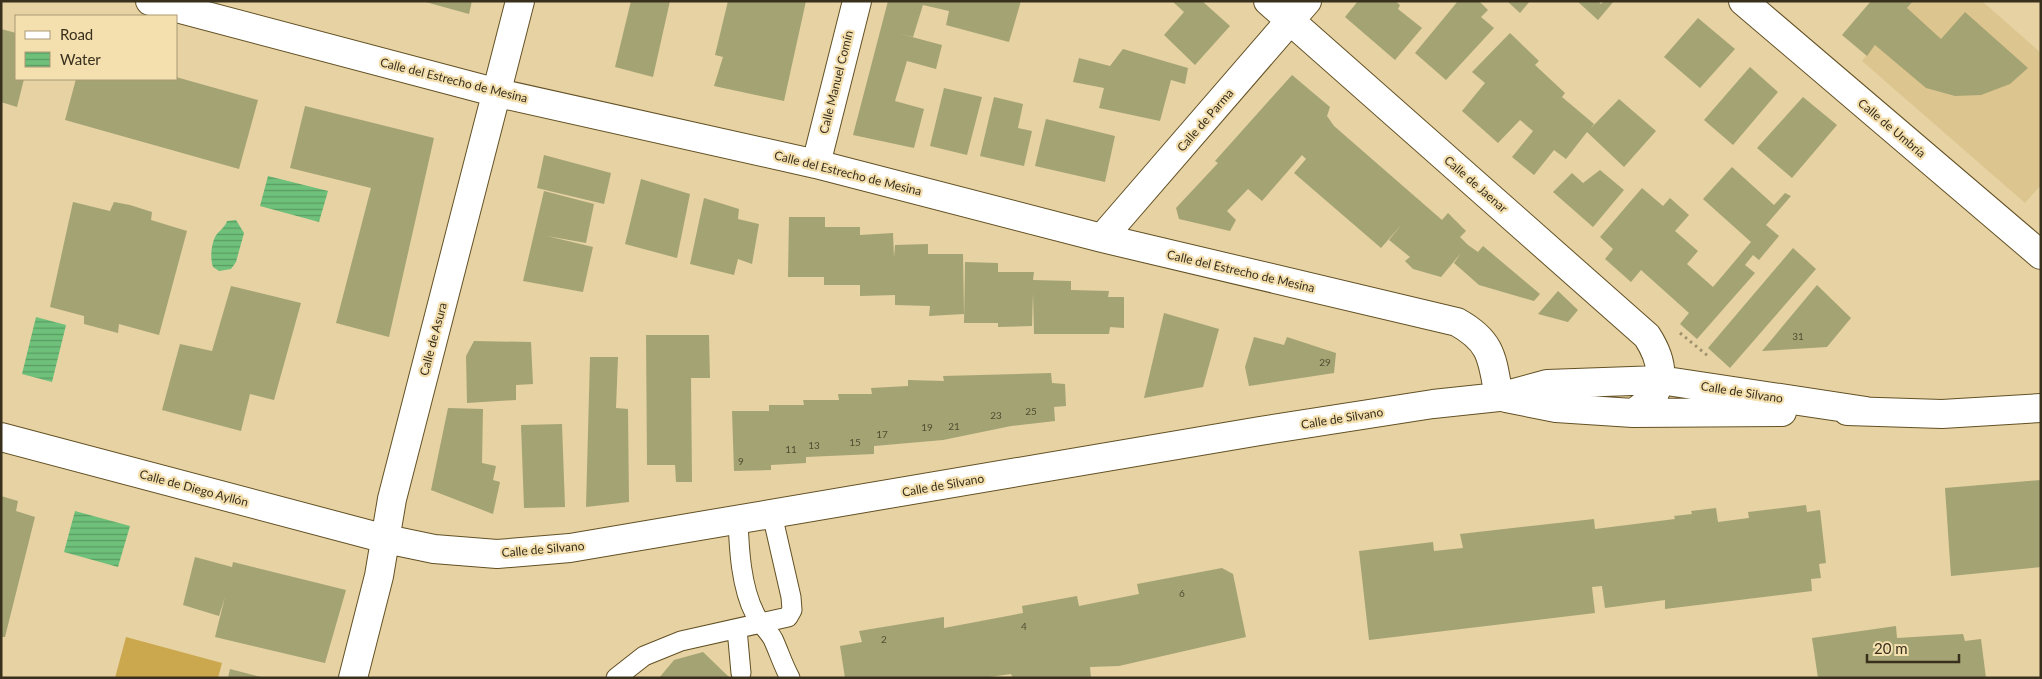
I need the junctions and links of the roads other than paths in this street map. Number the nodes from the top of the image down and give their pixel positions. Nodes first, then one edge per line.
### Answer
1 (150, 1) edge
2 (520, 1) edge
3 (857, 1) edge
4 (1268, 1) edge
5 (1743, 1) edge
6 (1298, 11) edge
7 (498, 93) junction
8 (816, 164) junction
9 (1102, 238) junction
10 (2041, 255) edge
11 (1660, 380) junction
12 (1499, 397) junction
13 (2041, 408) edge
14 (1866, 411) junction
15 (1633, 413) junction
16 (1, 437) edge
17 (772, 514) junction
18 (738, 519) junction
19 (386, 539) junction
20 (763, 624) junction
21 (737, 628) junction
22 (741, 673) dead end
23 (353, 678) edge
24 (616, 678) edge
25 (790, 678) edge

1 - 7 street, Calle del Estrecho de Mesina
2 - 7 street, Calle de Asura
3 - 8 street, Calle Manuel Comín
4 - 6 street, Calle de Jaenar
5 - 10 street, Calle de Umbría
6 - 9 street, Calle de Parma
6 - 11 street, Calle de Jaenar
7 - 8 street, Calle del Estrecho de Mesina
7 - 19 street, Calle de Asura
8 - 9 street, Calle del Estrecho de Mesina
9 - 12 street, Calle del Estrecho de Mesina
11 - 12 street, Calle de Silvano
11 - 14 street, Calle de Silvano
11 - 15 street
12 - 15 street, Calle de Silvano
12 - 17 street, Calle de Silvano
13 - 14 street, Calle de Silvano
14 - 15 street, Calle de Silvano
16 - 19 street, Calle de Diego Ayllón
17 - 18 street, Calle de Silvano
17 - 20 lane
18 - 19 street, Calle de Silvano
18 - 20 lane
19 - 23 street, Calle de Asura
20 - 21 lane
20 - 25 lane
21 - 22 lane
21 - 24 lane

